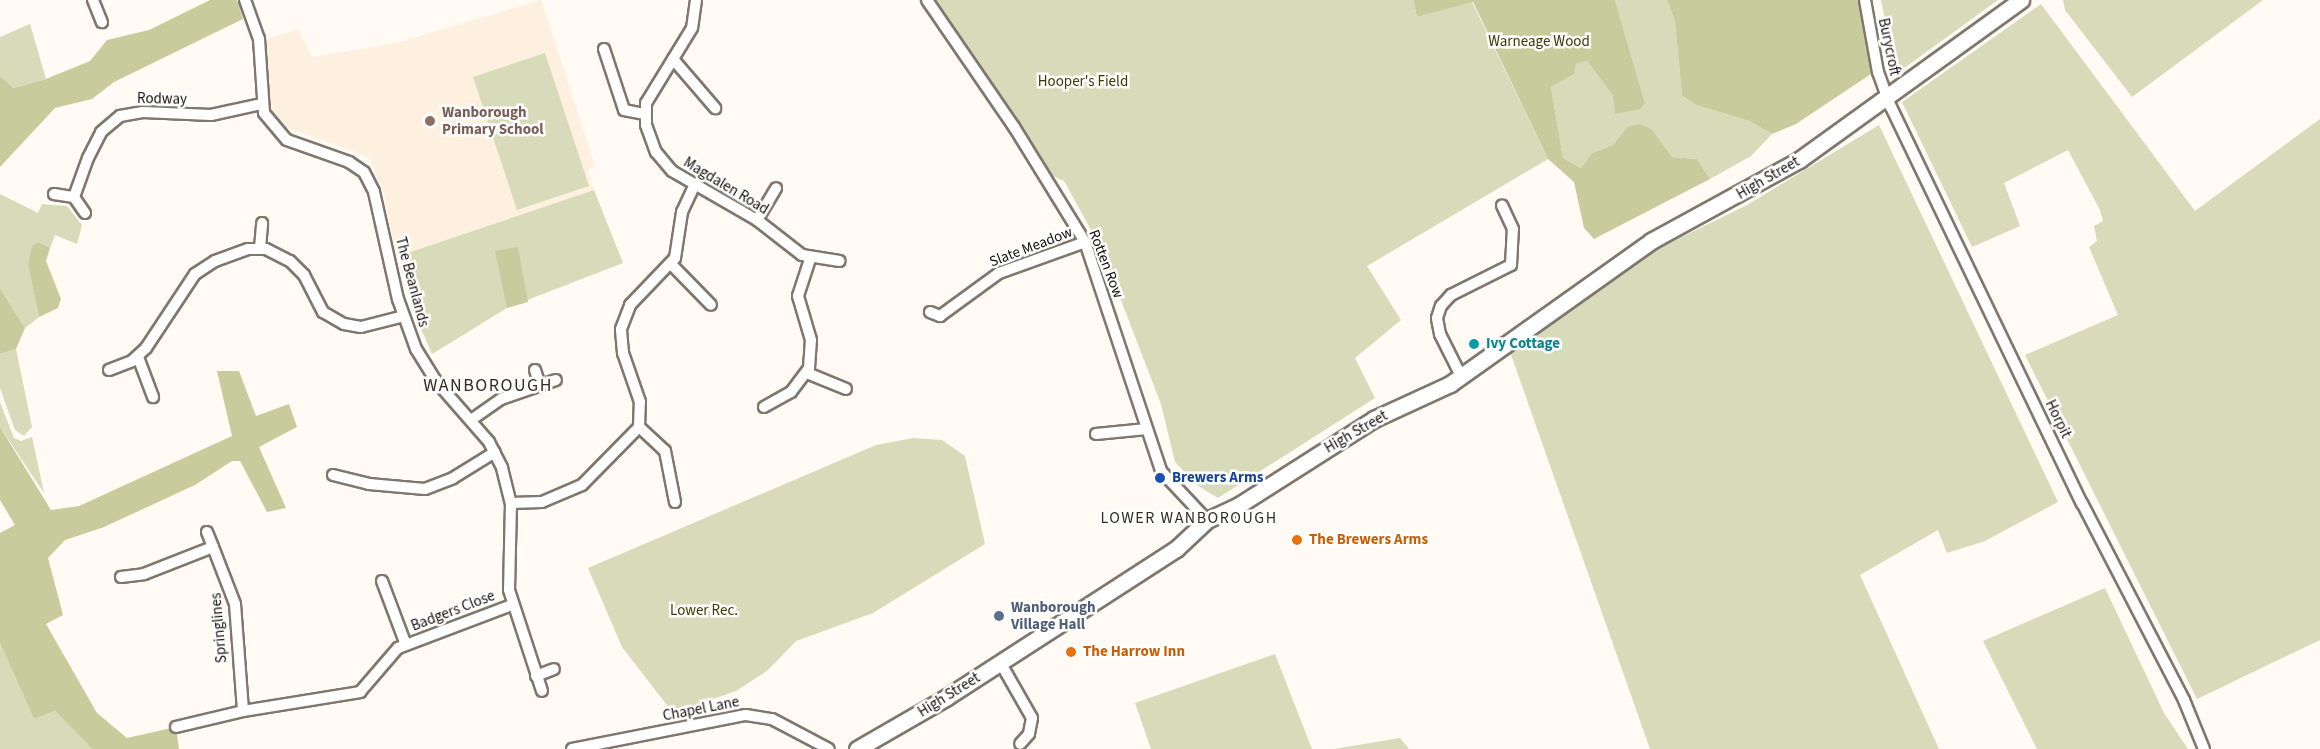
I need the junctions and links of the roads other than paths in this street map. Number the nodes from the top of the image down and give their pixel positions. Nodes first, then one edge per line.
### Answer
1 (93, 0) edge
2 (245, 0) edge
3 (696, 0) edge
4 (927, 0) edge
5 (1864, 0) edge
6 (2021, 0) edge
7 (102, 21) dead end
8 (604, 49) dead end
9 (673, 59) junction
10 (1888, 99) junction
11 (261, 104) junction
12 (715, 108) dead end
13 (644, 114) junction
14 (695, 184) junction
15 (776, 188) dead end
16 (54, 194) dead end
17 (75, 196) junction
18 (1502, 205) dead end
19 (85, 213) dead end
20 (757, 220) junction
21 (262, 223) dead end
22 (1085, 242) junction
23 (260, 248) junction
24 (810, 258) junction
25 (840, 261) dead end
26 (671, 264) junction
27 (711, 305) dead end
28 (930, 312) dead end
29 (404, 316) junction
30 (138, 357) junction
31 (109, 370) dead end
32 (535, 370) dead end
33 (807, 373) junction
34 (1461, 376) junction
35 (556, 380) dead end
36 (540, 385) junction
37 (846, 388) dead end
38 (153, 397) dead end
39 (764, 407) dead end
40 (471, 420) junction
41 (639, 427) junction
42 (1147, 429) junction
43 (1096, 434) dead end
44 (495, 452) junction
45 (333, 475) dead end
46 (675, 502) dead end
47 (511, 503) junction
48 (1207, 520) junction
49 (207, 532) dead end
50 (213, 547) junction
51 (121, 577) dead end
52 (382, 581) dead end
53 (512, 605) junction
54 (406, 645) junction
55 (1000, 662) junction
56 (554, 669) dead end
57 (536, 676) junction
58 (542, 691) dead end
59 (243, 711) junction
60 (176, 727) dead end
61 (1020, 744) dead end
62 (572, 749) edge
63 (829, 749) edge
64 (856, 749) edge
65 (2204, 749) edge

1 - 7 street
2 - 11 street
3 - 9 street
4 - 22 street, Rotten Row
5 - 10 street, Burycroft
6 - 10 street, High Street
8 - 13 street
9 - 12 street
9 - 13 street
10 - 34 street, High Street
10 - 65 street, Horpit
11 - 17 street, Rodway
11 - 29 street, The Beanlands
13 - 14 street, Magdalen Road
14 - 20 street, Magdalen Road
14 - 26 street
15 - 20 street
16 - 17 street
17 - 19 street
18 - 34 street
20 - 24 street, Magdalen Road
21 - 23 street
22 - 28 street, Slate Meadow
22 - 42 street, Rotten Row
23 - 29 street
23 - 30 street
24 - 25 street, Magdalen Road
24 - 33 street
26 - 27 street
26 - 41 street
29 - 40 street, The Beanlands
30 - 31 street
30 - 38 street
32 - 36 street
33 - 37 street
33 - 39 street
34 - 48 street, High Street
35 - 36 street
36 - 40 street
40 - 44 street, The Beanlands
41 - 46 street
41 - 47 street
42 - 43 street
42 - 48 street, Rotten Row
44 - 45 street
44 - 47 street, The Beanlands
47 - 53 street, The Beanlands
48 - 55 street, High Street
49 - 50 street, Springlines
50 - 51 street
50 - 59 street, Springlines
52 - 54 street, Badgers Close
53 - 54 street, Badgers Close
53 - 57 street, The Beanlands
54 - 59 street, Badgers Close
55 - 61 street
55 - 64 street, High Street
56 - 57 street
57 - 58 street, The Beanlands
59 - 60 street
62 - 63 street, Chapel Lane

